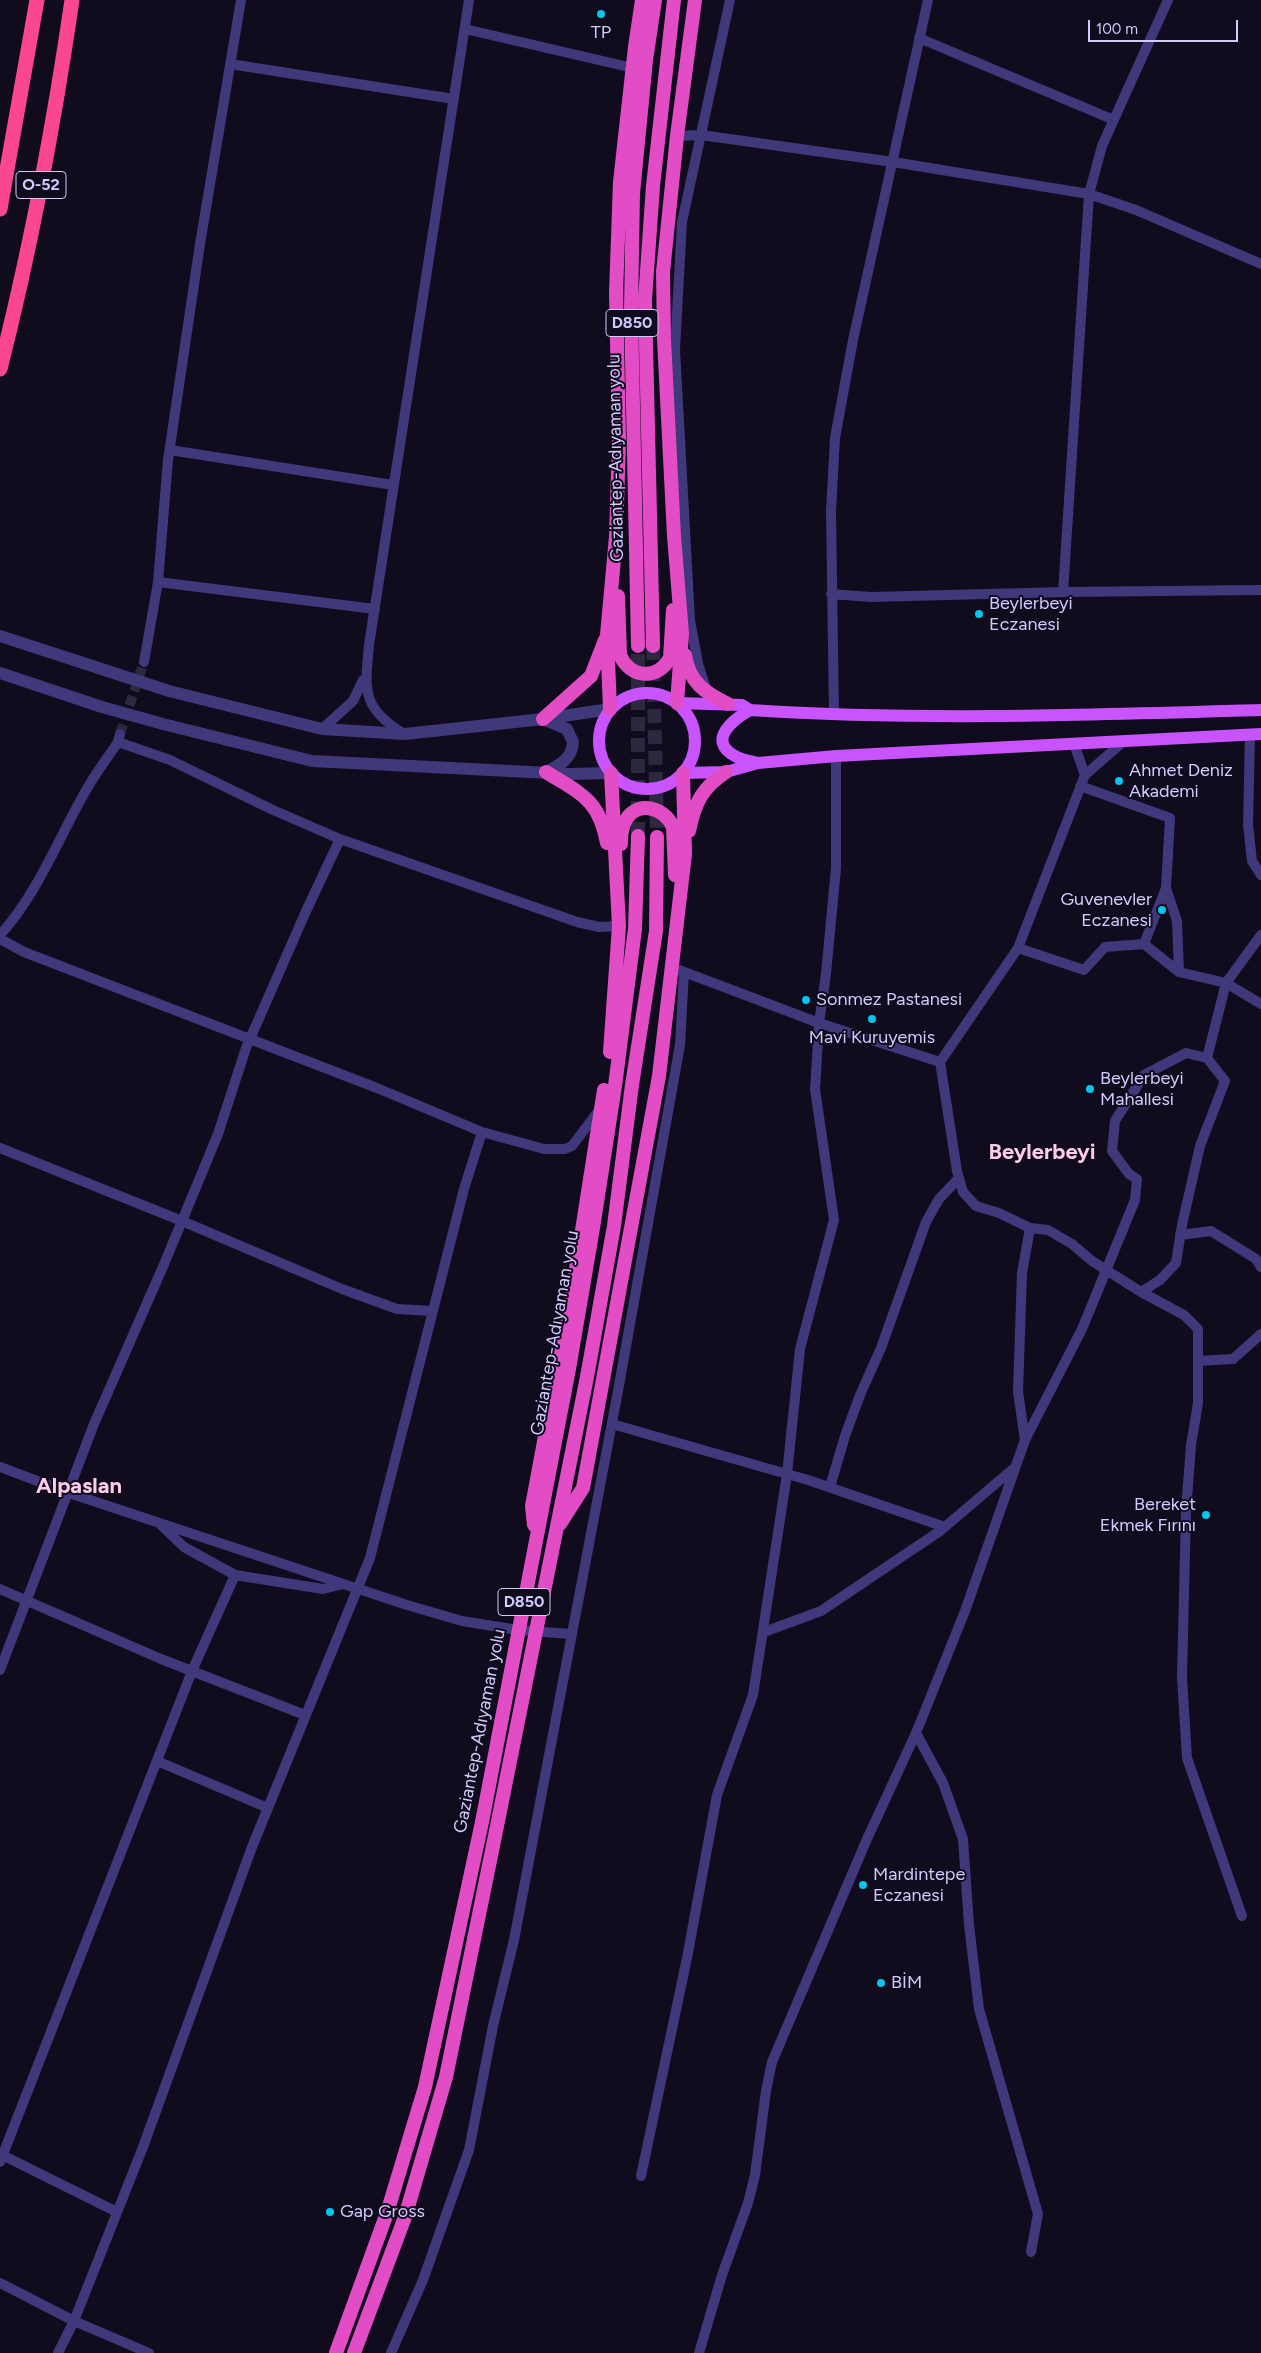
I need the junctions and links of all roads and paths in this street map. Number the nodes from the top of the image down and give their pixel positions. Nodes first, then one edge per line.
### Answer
1 (37, 0) edge
2 (72, 0) edge
3 (241, 0) edge
4 (469, 0) edge
5 (642, 0) edge
6 (655, 0) edge
7 (674, 0) edge
8 (695, 0) edge
9 (730, 0) edge
10 (928, 0) edge
11 (1168, 0) edge
12 (465, 29) junction
13 (919, 38) junction
14 (230, 64) junction
15 (633, 68) junction
16 (454, 99) junction
17 (1114, 120) junction
18 (701, 135) junction
19 (677, 136) junction
20 (893, 162) junction
21 (1089, 194) junction
22 (0, 209) edge
23 (1261, 264) edge
24 (0, 369) edge
25 (170, 450) junction
26 (393, 485) junction
27 (674, 536) junction
28 (616, 537) junction
29 (158, 582) junction
30 (1261, 590) edge
31 (1063, 592) junction
32 (831, 594) junction
33 (375, 609) junction
34 (682, 634) junction
35 (607, 635) junction
36 (0, 636) edge
37 (638, 646) tunnel mouth
38 (653, 646) tunnel mouth
39 (144, 662) tunnel mouth
40 (366, 672) junction
41 (0, 673) edge
42 (708, 694) junction
43 (677, 703) junction
44 (728, 704) junction
45 (610, 709) junction
46 (750, 710) junction
47 (1261, 710) edge
48 (834, 715) junction
49 (543, 719) junction
50 (322, 730) junction
51 (405, 734) junction
52 (1255, 734) edge
53 (1124, 741) junction
54 (1074, 744) junction
55 (836, 756) junction
56 (758, 763) junction
57 (546, 772) junction
58 (726, 772) junction
59 (611, 773) junction
60 (683, 773) junction
61 (1085, 775) junction
62 (1080, 786) junction
63 (638, 836) tunnel mouth
64 (657, 837) tunnel mouth
65 (340, 839) junction
66 (685, 854) junction
67 (1261, 875) edge
68 (1166, 888) junction
69 (617, 905) junction
70 (619, 926) junction
71 (0, 935) edge
72 (1261, 935) edge
73 (675, 936) junction
74 (0, 939) edge
75 (1144, 944) junction
76 (1018, 948) junction
77 (671, 967) junction
78 (684, 972) junction
79 (1179, 972) junction
80 (1226, 983) junction
81 (1261, 1004) edge
82 (819, 1023) junction
83 (249, 1040) junction
84 (1207, 1058) junction
85 (940, 1062) junction
86 (602, 1107) junction
87 (482, 1132) junction
88 (0, 1148) edge
89 (959, 1178) junction
90 (182, 1221) junction
91 (1030, 1228) junction
92 (1180, 1235) junction
93 (1261, 1268) edge
94 (1107, 1271) junction
95 (1140, 1292) junction
96 (433, 1311) junction
97 (1261, 1334) edge
98 (1198, 1361) junction
99 (612, 1424) junction
100 (1025, 1440) junction
101 (0, 1467) edge
102 (1014, 1468) junction
103 (787, 1474) junction
104 (830, 1487) junction
105 (69, 1493) junction
106 (158, 1522) junction
107 (945, 1527) junction
108 (556, 1531) junction
109 (536, 1539) junction
110 (235, 1575) junction
111 (343, 1584) junction
112 (0, 1589) edge
113 (358, 1590) junction
114 (25, 1600) junction
115 (518, 1630) junction
116 (536, 1631) junction
117 (764, 1632) junction
118 (571, 1634) junction
119 (0, 1670) edge
120 (192, 1671) junction
121 (305, 1715) junction
122 (916, 1733) junction
123 (157, 1762) junction
124 (268, 1808) junction
125 (1242, 1916) dead end
126 (1, 2158) edge
127 (641, 2176) dead end
128 (117, 2212) junction
129 (1031, 2252) dead end
130 (0, 2283) edge
131 (74, 2321) junction
132 (58, 2353) edge
133 (149, 2353) edge
134 (336, 2353) edge
135 (354, 2353) edge
136 (391, 2353) edge
137 (699, 2353) edge

1 - 22 highway, O-52
2 - 24 highway, O-52
3 - 14 street
4 - 12 street
5 - 15 highway
6 - 37 highway, Gaziantep-Adıyaman yolu / D850
7 - 38 highway, Gaziantep-Adıyaman yolu / D850
8 - 19 highway
9 - 18 street
10 - 13 street
11 - 17 street
12 - 15 street
12 - 16 street
13 - 17 street
13 - 20 street
14 - 16 street
14 - 25 street
15 - 28 highway
16 - 26 street
17 - 21 street
18 - 19 street
18 - 20 street
18 - 42 street
19 - 27 highway
20 - 21 street
20 - 32 street
21 - 23 street
21 - 31 street
25 - 26 street
25 - 29 street
26 - 33 street
27 - 28 highway
27 - 34 highway
28 - 35 highway
29 - 33 street
29 - 39 street
30 - 31 street
31 - 32 street
32 - 48 street
33 - 40 street
34 - 42 highway
34 - 43 highway
35 - 45 highway
35 - 49 highway
36 - 50 street
40 - 50 street
40 - 51 street
41 - 57 street
42 - 44 highway
43 - 44 main road
43 - 45 main road
43 - 60 main road
44 - 46 main road
45 - 49 street
45 - 59 main road
46 - 48 main road
46 - 56 main road
47 - 48 main road
49 - 51 street
49 - 57 street
50 - 51 street
52 - 53 main road
52 - 67 street
53 - 54 main road
53 - 61 street
54 - 55 main road
54 - 61 street
55 - 56 main road
55 - 82 street
56 - 58 main road
57 - 59 street
57 - 69 highway
58 - 60 main road
58 - 66 highway
59 - 60 main road
59 - 69 highway
60 - 66 highway
61 - 62 street
62 - 68 street
62 - 76 street
63 - 109 highway, Gaziantep-Adıyaman yolu / D850
64 - 108 highway, Gaziantep-Adıyaman yolu / D850
65 - 70 street
65 - 71 street
65 - 83 street
66 - 73 highway
68 - 75 street
68 - 79 street
69 - 70 highway
70 - 73 highway
70 - 86 highway
72 - 80 street
73 - 77 highway
74 - 83 street
75 - 76 street
75 - 79 street
76 - 85 street
77 - 78 street
77 - 108 highway
78 - 82 street
78 - 99 street
79 - 80 street
80 - 81 street
80 - 84 street
82 - 85 street
82 - 103 street
83 - 87 street
83 - 90 street
84 - 92 street
84 - 94 street
85 - 89 street
86 - 87 street
86 - 109 highway
87 - 96 street
88 - 90 street
89 - 91 street
89 - 104 street
90 - 96 street
90 - 105 street
91 - 94 street
91 - 100 street
92 - 93 street
92 - 95 street
94 - 95 street
94 - 100 street
95 - 98 street
96 - 113 street
97 - 98 street
98 - 125 street
99 - 103 street
99 - 118 street
100 - 102 street
101 - 105 street
102 - 107 street
102 - 122 street
103 - 104 street
103 - 117 street
104 - 107 street
105 - 106 street
105 - 114 street
106 - 110 street
106 - 111 street
107 - 117 street
108 - 116 highway, Gaziantep-Adıyaman yolu / D850
109 - 115 highway, Gaziantep-Adıyaman yolu / D850
110 - 111 street
110 - 120 street
111 - 113 street
112 - 114 street
113 - 115 street
113 - 121 street
114 - 119 street
114 - 120 street
115 - 116 street
115 - 134 highway, Gaziantep-Adıyaman yolu / D850
116 - 118 street
116 - 135 highway, Gaziantep-Adıyaman yolu / D850
117 - 127 street
118 - 136 street
120 - 121 street
120 - 123 street
121 - 124 street
122 - 129 street
122 - 137 street
123 - 124 street
123 - 126 street
124 - 128 street
126 - 128 street
128 - 131 street
130 - 131 street
131 - 132 street
131 - 133 street

